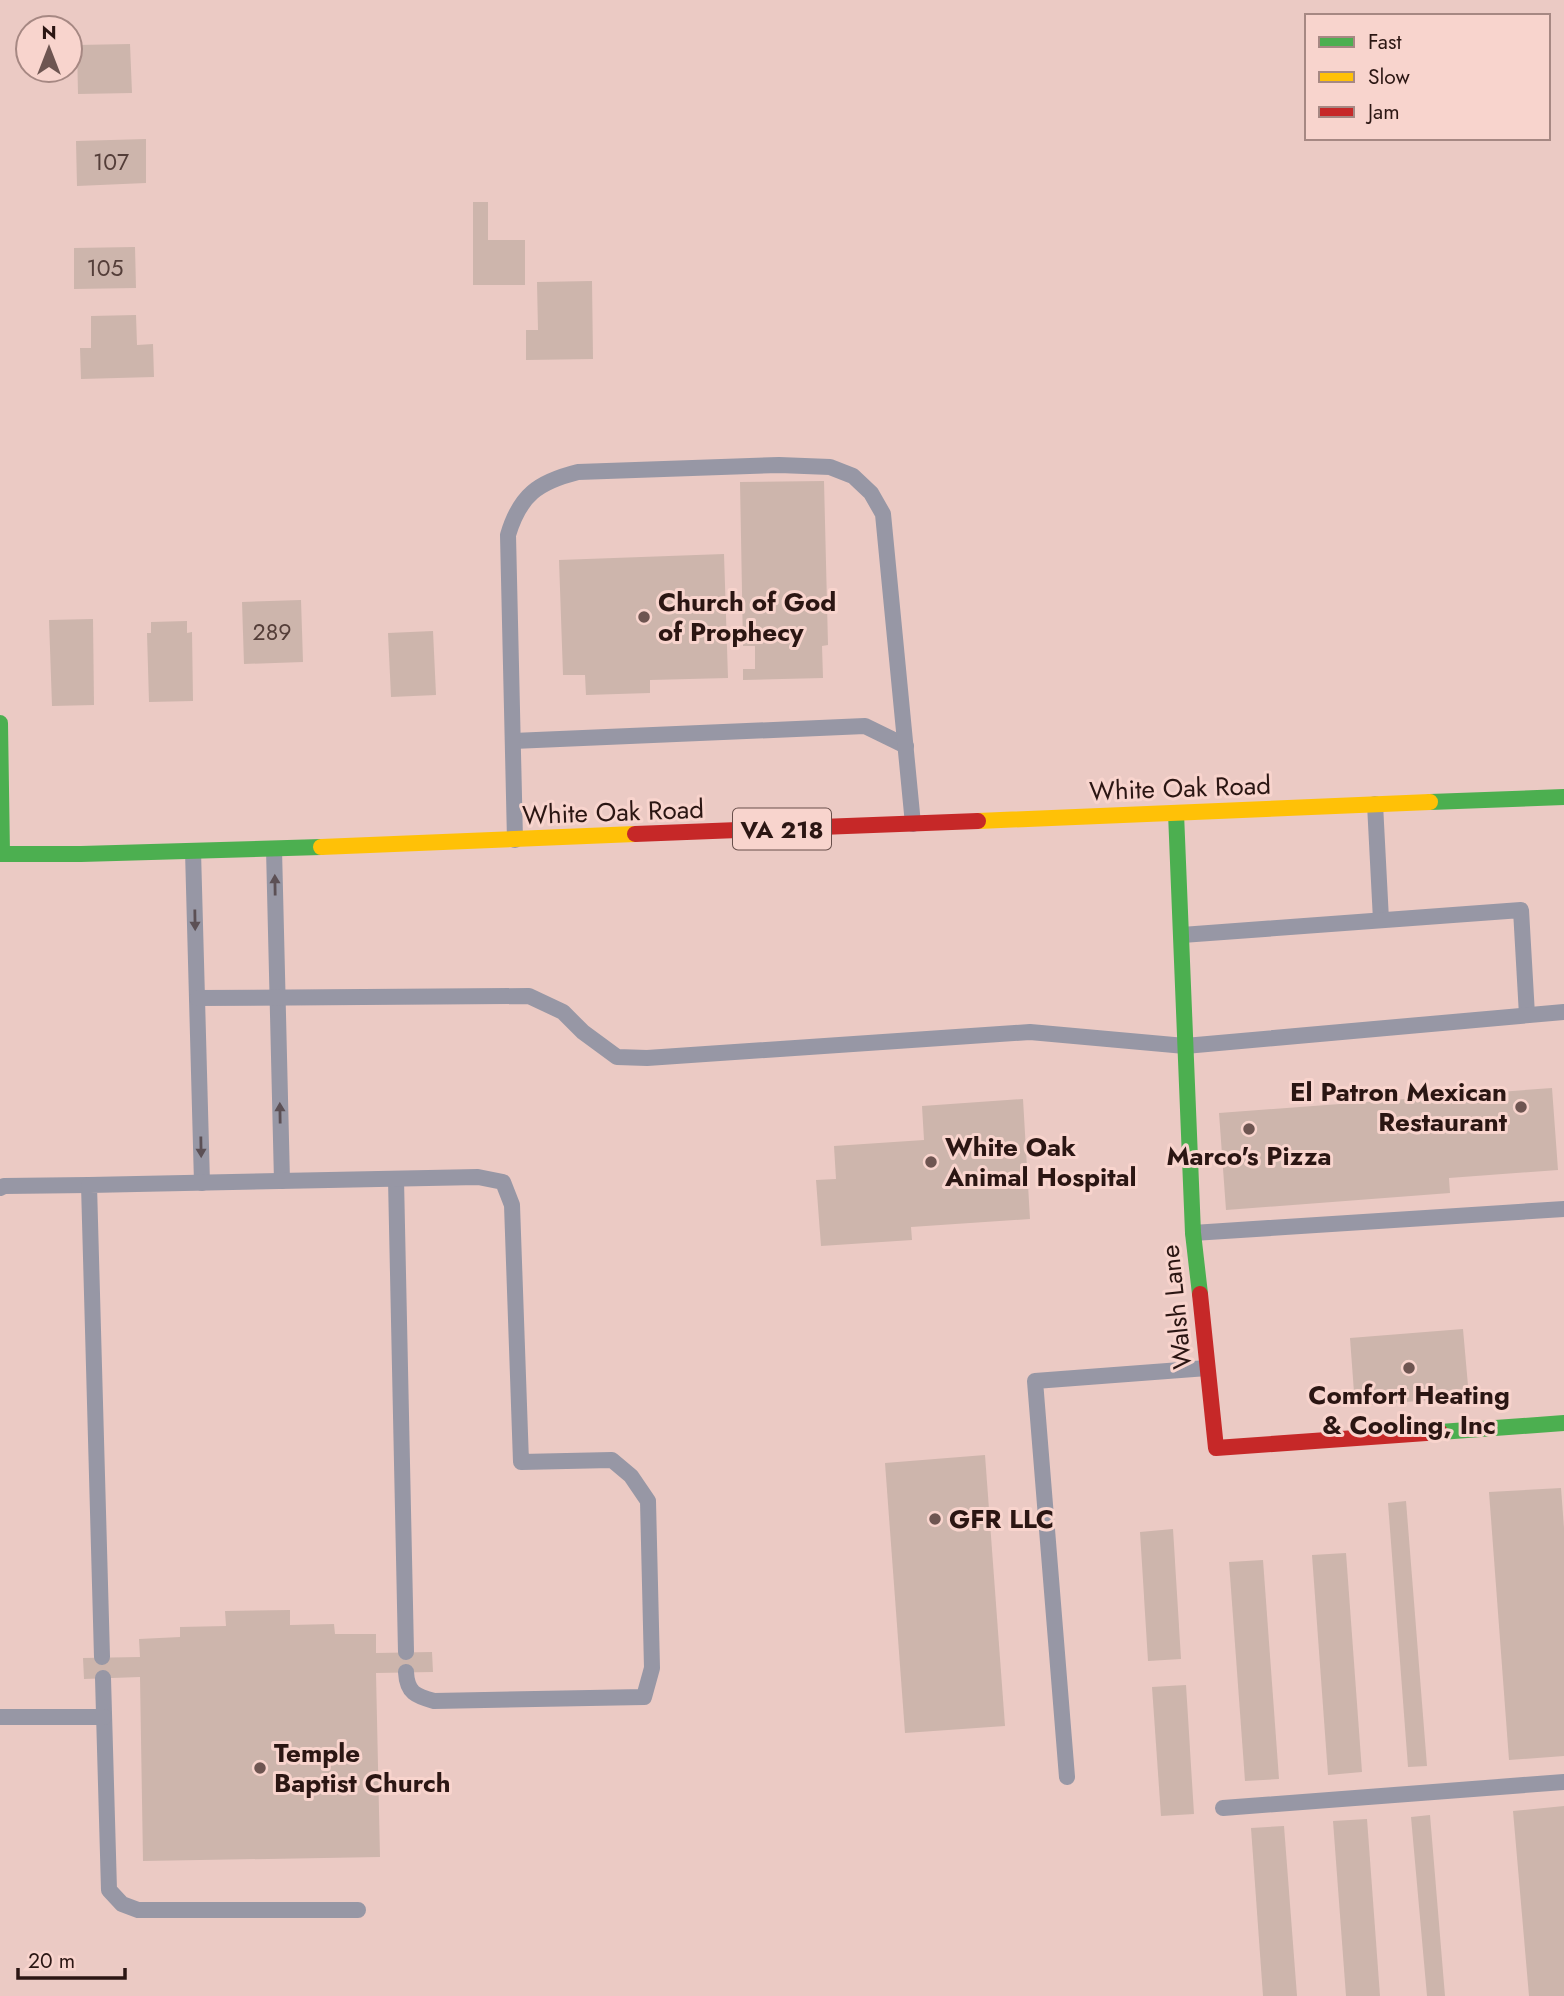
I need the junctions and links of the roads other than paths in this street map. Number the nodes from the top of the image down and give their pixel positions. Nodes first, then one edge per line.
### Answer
1 (0, 723) edge
2 (513, 741) junction
3 (906, 746) junction
4 (1564, 797) edge
5 (1375, 804) junction
6 (1176, 813) junction
7 (914, 824) junction
8 (515, 840) junction
9 (274, 849) junction
10 (193, 851) junction
11 (1, 854) edge
12 (1381, 920) junction
13 (1182, 935) junction
14 (197, 998) junction
15 (278, 998) junction
16 (1564, 1012) edge
17 (1527, 1015) junction
18 (1185, 1046) junction
19 (396, 1179) junction
20 (282, 1181) junction
21 (202, 1183) junction
22 (89, 1185) junction
23 (0, 1188) edge
24 (1564, 1209) edge
25 (1193, 1233) junction
26 (1207, 1368) junction
27 (1564, 1423) edge
28 (406, 1652) dead end
29 (102, 1657) dead end
30 (406, 1672) dead end
31 (103, 1678) dead end
32 (0, 1717) edge
33 (104, 1717) junction
34 (1067, 1777) dead end
35 (1564, 1783) edge
36 (1223, 1808) dead end
37 (358, 1910) dead end

1 - 11 main road
2 - 3 lane
2 - 3 lane
2 - 8 lane
3 - 7 lane
4 - 5 main road, White Oak Road / VA 218
5 - 6 main road, White Oak Road / VA 218
5 - 12 lane
6 - 7 main road, White Oak Road / VA 218
6 - 13 main road, Walsh Lane
7 - 8 main road, White Oak Road / VA 218
8 - 9 main road, White Oak Road / VA 218
9 - 10 main road, White Oak Road / VA 218
15 -> 9 lane
10 - 11 main road, White Oak Road / VA 218
10 -> 14 lane
12 - 13 lane
12 - 17 lane
13 - 18 main road, Walsh Lane
14 - 15 lane
14 -> 21 lane
15 - 18 lane
20 -> 15 lane
16 - 17 lane
17 - 18 lane
18 - 25 main road, Walsh Lane
19 - 20 lane
19 - 28 lane
19 - 30 lane
20 - 21 lane
21 - 22 lane
22 - 23 lane
22 - 29 lane
24 - 25 lane
25 - 26 main road, Walsh Lane
26 - 27 main road, Walsh Lane
26 - 34 lane
31 - 33 lane
32 - 33 lane
33 - 37 lane
35 - 36 lane

